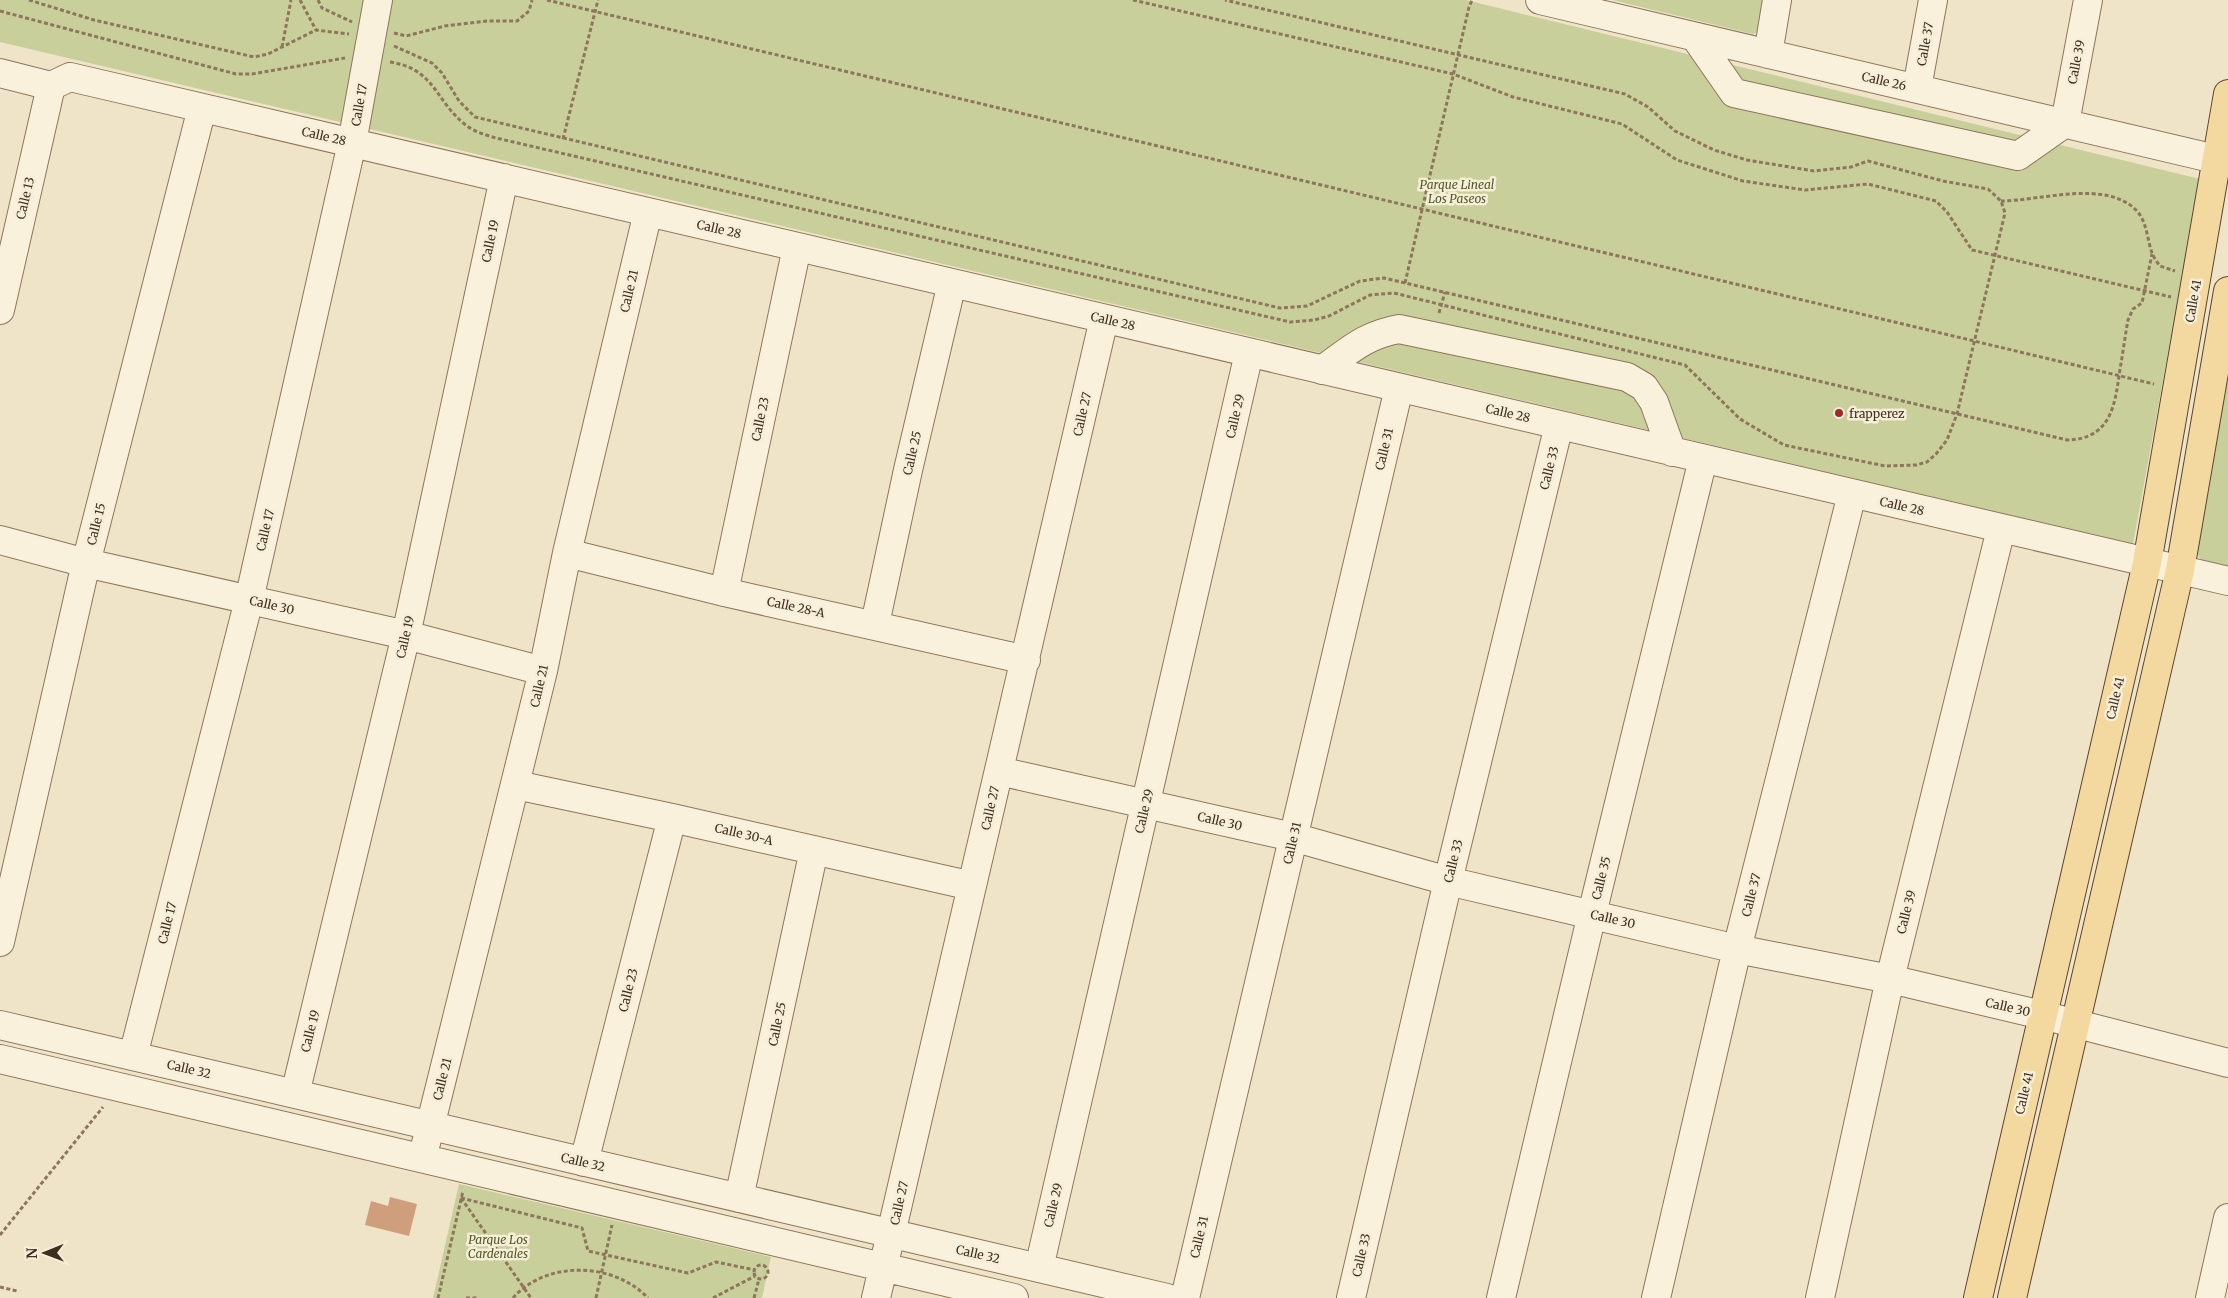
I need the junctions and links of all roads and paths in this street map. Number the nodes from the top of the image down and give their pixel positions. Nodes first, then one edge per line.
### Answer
1 (28, 0) edge
2 (291, 0) edge
3 (300, 0) edge
4 (318, 0) edge
5 (378, 0) edge
6 (532, 0) edge
7 (547, 0) edge
8 (598, 0) edge
9 (1133, 0) edge
10 (1225, 0) edge
11 (1472, 0) edge
12 (1540, 0) edge
13 (1777, 0) edge
14 (1934, 0) edge
15 (2088, 0) edge
16 (0, 11) edge
17 (595, 11) junction
18 (316, 30) junction
19 (1695, 37) junction
20 (371, 41) junction
21 (282, 47) junction
22 (1768, 54) junction
23 (1458, 55) junction
24 (0, 73) edge
25 (1453, 74) junction
26 (51, 86) junction
27 (1917, 88) junction
28 (2228, 94) edge
29 (202, 108) junction
30 (2065, 123) junction
31 (564, 138) junction
32 (352, 143) junction
33 (2223, 160) edge
34 (504, 178) junction
35 (2001, 201) junction
36 (1422, 208) junction
37 (648, 212) junction
38 (797, 247) junction
39 (2152, 254) junction
40 (1995, 256) junction
41 (1405, 282) junction
42 (952, 284) junction
43 (2188, 289) junction
44 (2145, 291) junction
45 (2228, 291) edge
46 (1445, 292) junction
47 (1441, 305) junction
48 (0, 310) edge
49 (1104, 319) junction
50 (1974, 341) junction
51 (1250, 353) junction
52 (1322, 370) junction
53 (2119, 376) junction
54 (2159, 386) dead end
55 (1398, 388) junction
56 (1957, 414) junction
57 (1559, 425) junction
58 (1672, 452) junction
59 (1703, 459) junction
60 (1852, 494) junction
61 (2001, 529) junction
62 (0, 540) edge
63 (567, 553) junction
64 (86, 563) junction
65 (2147, 563) junction
66 (2180, 570) junction
67 (2228, 581) edge
68 (724, 592) junction
69 (249, 600) junction
70 (874, 624) junction
71 (406, 635) junction
72 (1026, 660) junction
73 (543, 671) junction
74 (999, 771) junction
75 (516, 785) junction
76 (1146, 804) junction
77 (672, 818) junction
78 (1293, 837) junction
79 (814, 850) junction
80 (1448, 882) junction
81 (972, 886) junction
82 (1592, 914) junction
83 (0, 942) edge
84 (1738, 949) junction
85 (1890, 979) junction
86 (2042, 1015) junction
87 (2075, 1024) junction
88 (0, 1025) edge
89 (133, 1056) junction
90 (0, 1059) edge
91 (2228, 1063) edge
92 (295, 1094) junction
93 (107, 1102) dead end
94 (431, 1126) junction
95 (422, 1159) junction
96 (584, 1162) junction
97 (461, 1198) junction
98 (739, 1198) junction
99 (2228, 1218) edge
100 (613, 1224) dead end
101 (892, 1234) junction
102 (0, 1235) edge
103 (606, 1255) junction
104 (883, 1267) junction
105 (1039, 1268) junction
106 (754, 1270) junction
107 (602, 1272) junction
108 (757, 1277) junction
109 (0, 1288) edge
110 (525, 1288) junction
111 (17, 1291) dead end
112 (438, 1298) edge
113 (466, 1298) edge
114 (476, 1298) edge
115 (513, 1298) edge
116 (532, 1298) edge
117 (596, 1298) edge
118 (648, 1298) edge
119 (713, 1298) edge
120 (754, 1298) edge
121 (876, 1298) edge
122 (1014, 1298) edge
123 (1167, 1298) edge
124 (1185, 1298) edge
125 (1351, 1298) edge
126 (1501, 1298) edge
127 (1656, 1298) edge
128 (1820, 1298) edge
129 (1978, 1298) edge
130 (2012, 1298) edge
131 (2210, 1298) edge

1 - 21 path
2 - 21 path
3 - 18 path
4 - 20 path
5 - 20 street, Calle 17
6 - 20 path
7 - 17 path
8 - 17 path
9 - 25 path
10 - 23 path
11 - 23 path
12 - 19 street, Calle 26
13 - 22 street
14 - 27 street, Calle 37
15 - 30 street, Calle 39
16 - 20 path
17 - 31 path
17 - 36 path
18 - 20 path
18 - 21 path
19 - 22 street, Calle 26
19 - 30 street
20 - 31 path
20 - 32 street, Calle 17
20 - 47 path
22 - 27 street, Calle 26
23 - 25 path
23 - 35 path
24 - 26 street
25 - 36 path
25 - 40 path
26 - 29 street, Calle 28
26 - 48 street, Calle 13
27 - 30 street, Calle 26
28 - 33 main road, Calle 41
29 - 32 street, Calle 28
29 - 64 street, Calle 15
30 - 33 street, Calle 26
31 - 41 path
32 - 34 street, Calle 28
32 - 69 street, Calle 17
33 - 43 main road, Calle 41
34 - 37 street, Calle 28
34 - 71 street, Calle 19
35 - 39 path
35 - 40 path
36 - 41 path
36 - 50 path
37 - 38 street, Calle 28
37 - 63 street, Calle 21
38 - 42 street, Calle 28
38 - 68 street, Calle 23
39 - 43 path
39 - 44 path
40 - 44 path
40 - 50 path
41 - 46 path
42 - 49 street, Calle 28
42 - 70 street, Calle 25
43 - 44 path
43 - 65 main road, Calle 41
44 - 53 path
45 - 66 main road
46 - 47 path
46 - 56 path
47 - 56 path
49 - 51 street, Calle 28
49 - 72 street, Calle 27
50 - 53 path
50 - 56 path
51 - 52 street, Calle 28
51 - 76 street, Calle 29
52 - 55 street, Calle 28
52 - 58 street
53 - 54 path
53 - 56 path
55 - 57 street, Calle 28
55 - 78 street, Calle 31
57 - 58 street, Calle 28
57 - 80 street, Calle 33
58 - 59 street, Calle 28
59 - 60 street, Calle 28
59 - 82 street, Calle 35
60 - 61 street, Calle 28
60 - 84 street, Calle 37
61 - 65 street, Calle 28
61 - 85 street, Calle 39
62 - 64 street, Calle 30
63 - 68 street, Calle 28-A
63 - 73 street, Calle 21
64 - 69 street, Calle 30
64 - 83 street, Calle 15
65 - 66 street, Calle 28
65 - 86 main road, Calle 41
66 - 67 street, Calle 28
66 - 87 main road
68 - 70 street, Calle 28-A
69 - 71 street, Calle 30
69 - 89 street, Calle 17
70 - 72 street, Calle 28-A
71 - 73 street, Calle 30
71 - 92 street, Calle 19
72 - 74 street, Calle 27
73 - 75 street, Calle 21
74 - 76 street, Calle 30
74 - 81 street, Calle 27
75 - 77 street, Calle 30-A
75 - 94 street, Calle 21
76 - 78 street, Calle 30
76 - 105 street, Calle 29
77 - 79 street, Calle 30-A
77 - 96 street, Calle 23
78 - 80 street, Calle 30
78 - 124 street, Calle 31
79 - 81 street, Calle 30-A
79 - 98 street, Calle 25
80 - 82 street, Calle 30
80 - 125 street, Calle 33
81 - 101 street, Calle 27
82 - 84 street, Calle 30
82 - 126 street, Calle 35
84 - 85 street, Calle 30
84 - 127 street, Calle 37
85 - 86 street, Calle 30
85 - 128 street, Calle 39
86 - 87 street, Calle 30
86 - 129 main road, Calle 41
87 - 91 street, Calle 30
87 - 130 main road
88 - 89 street, Calle 32
89 - 92 street, Calle 32
90 - 95 street
92 - 94 street, Calle 32
93 - 102 path
94 - 95 street, Calle 21
94 - 96 street, Calle 32
95 - 104 street
96 - 98 street, Calle 32
97 - 103 path
97 - 110 path
97 - 112 path
98 - 101 street, Calle 32
99 - 131 street
100 - 103 path
101 - 104 street, Calle 27
101 - 105 street, Calle 32
103 - 106 path
103 - 107 path
104 - 121 street, Calle 27
104 - 122 street
105 - 123 street, Calle 32
106 - 108 path
106 - 108 path
107 - 110 path
107 - 117 path
107 - 118 path
108 - 119 path
108 - 120 path
109 - 111 path
110 - 115 path
110 - 116 path
113 - 114 path

